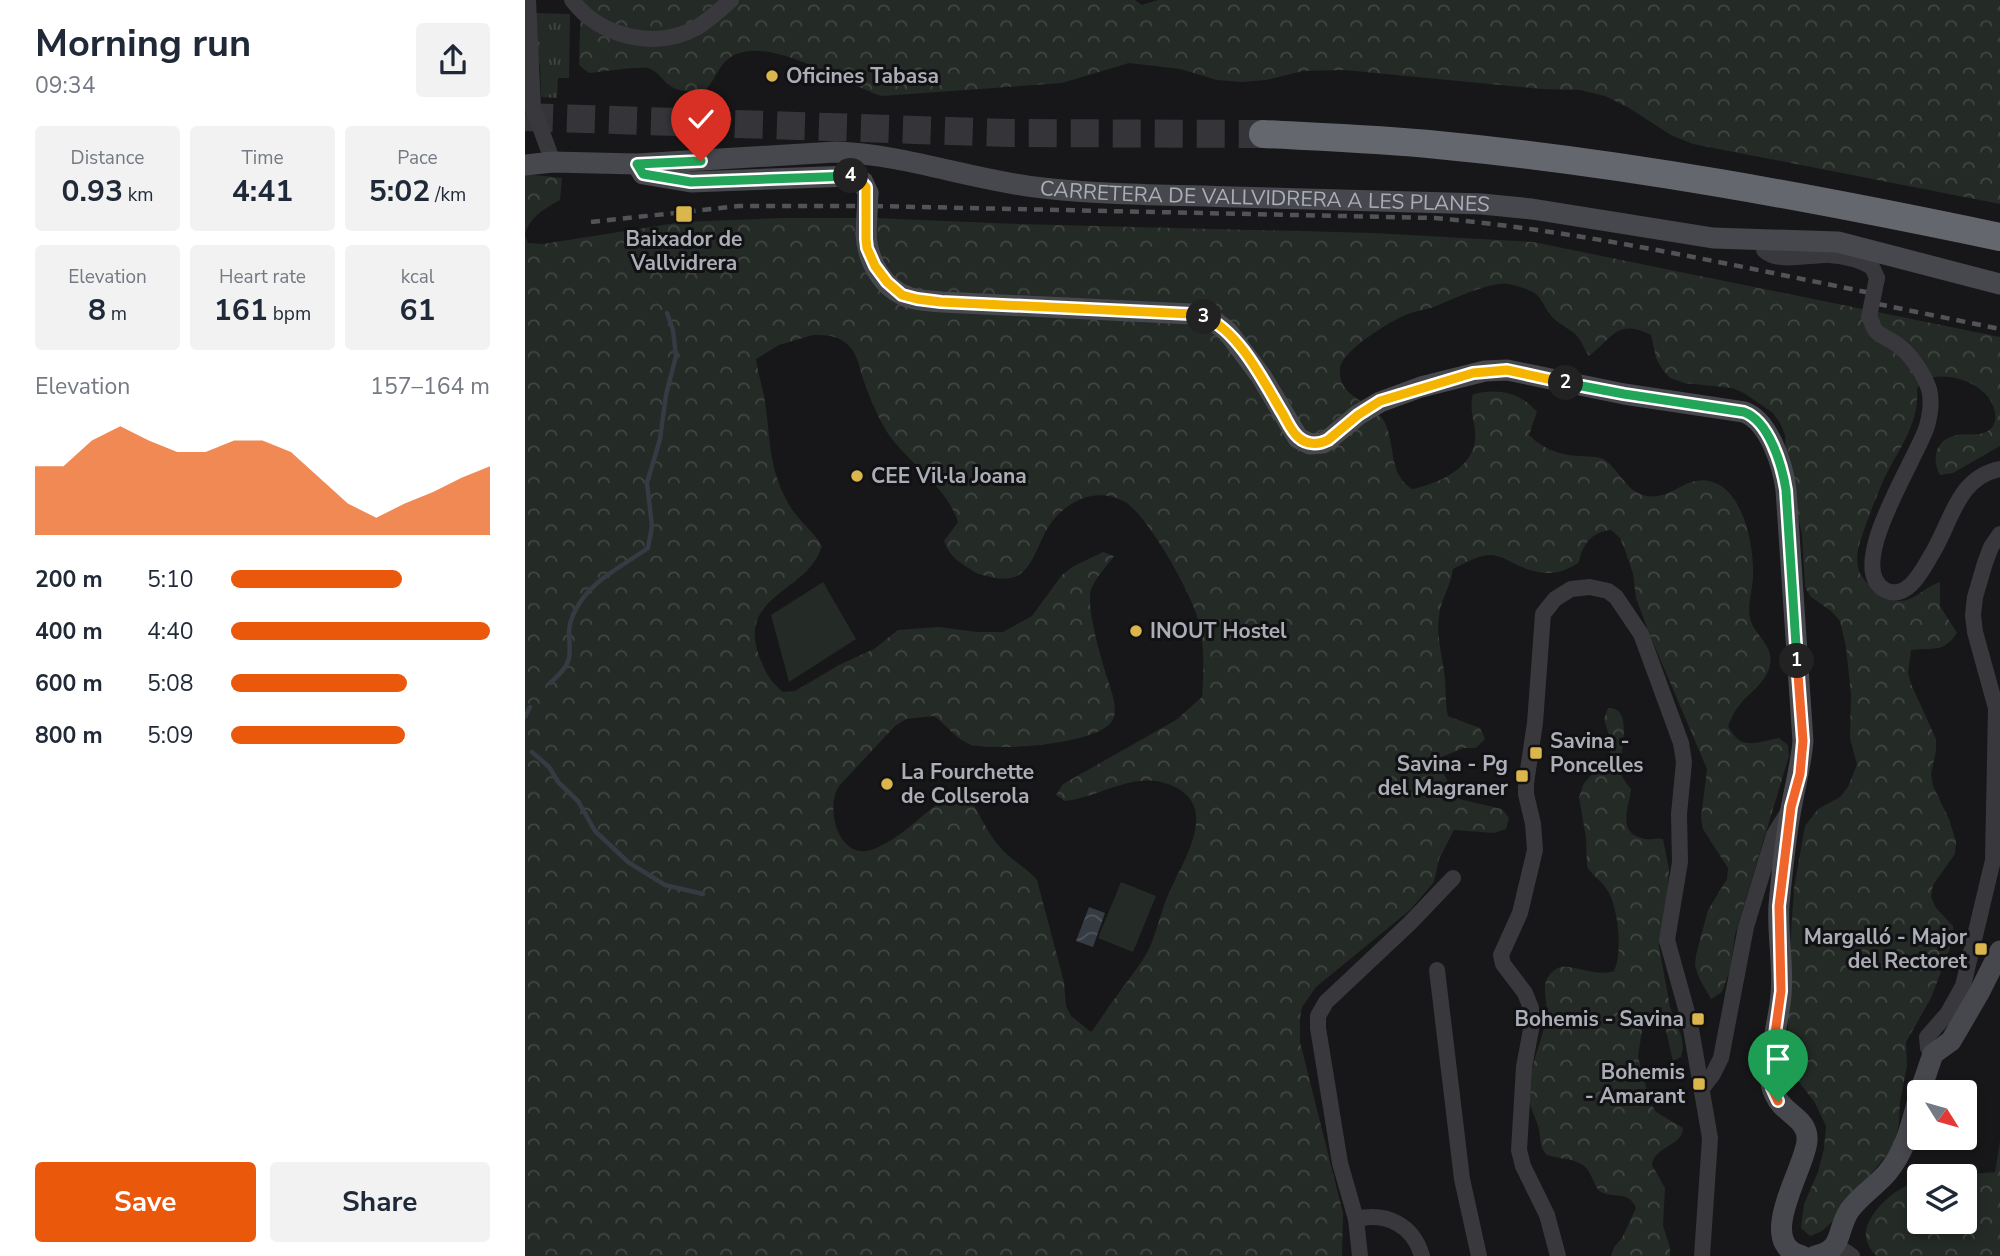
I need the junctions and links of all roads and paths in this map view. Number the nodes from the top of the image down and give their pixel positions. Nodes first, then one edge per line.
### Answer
1 (528, 0) edge
2 (572, 0) edge
3 (731, 0) edge
4 (529, 109) edge
5 (1263, 134) tunnel mouth
6 (553, 162) junction
7 (637, 164) junction
8 (525, 165) edge
9 (2000, 237) edge
10 (1764, 240) junction
11 (2000, 284) edge
12 (2000, 469) edge
13 (2000, 534) edge
14 (1791, 807) junction
15 (1453, 878) dead end
16 (2000, 951) edge
17 (1437, 970) dead end
18 (1933, 1054) junction
19 (1924, 1080) edge
20 (1703, 1087) junction
21 (1907, 1137) edge
22 (1356, 1219) junction
23 (1844, 1250) edge
24 (1360, 1256) edge
25 (1422, 1256) edge
26 (1479, 1256) edge
27 (1558, 1256) edge
28 (1702, 1256) edge
29 (1802, 1256) edge

1 - 4 street
2 - 3 street
4 - 6 street
5 - 9 highway
6 - 7 street, CARRETERA DE VALLVIDRERA A LES PLANES
6 - 8 street, CARRETERA DE VALLVIDRERA A LES PLANES
7 - 10 street, CARRETERA DE VALLVIDRERA A LES PLANES
7 - 14 street, bridge
10 - 11 street, CARRETERA DE VALLVIDRERA A LES PLANES
10 - 12 street, bridge
13 - 18 street
14 - 20 street
14 - 29 street
15 - 22 street
16 - 18 street
17 - 26 street
18 - 19 street
20 - 27 street
20 - 28 street
21 - 23 street
22 - 24 street
22 - 25 street
23 - 29 street

